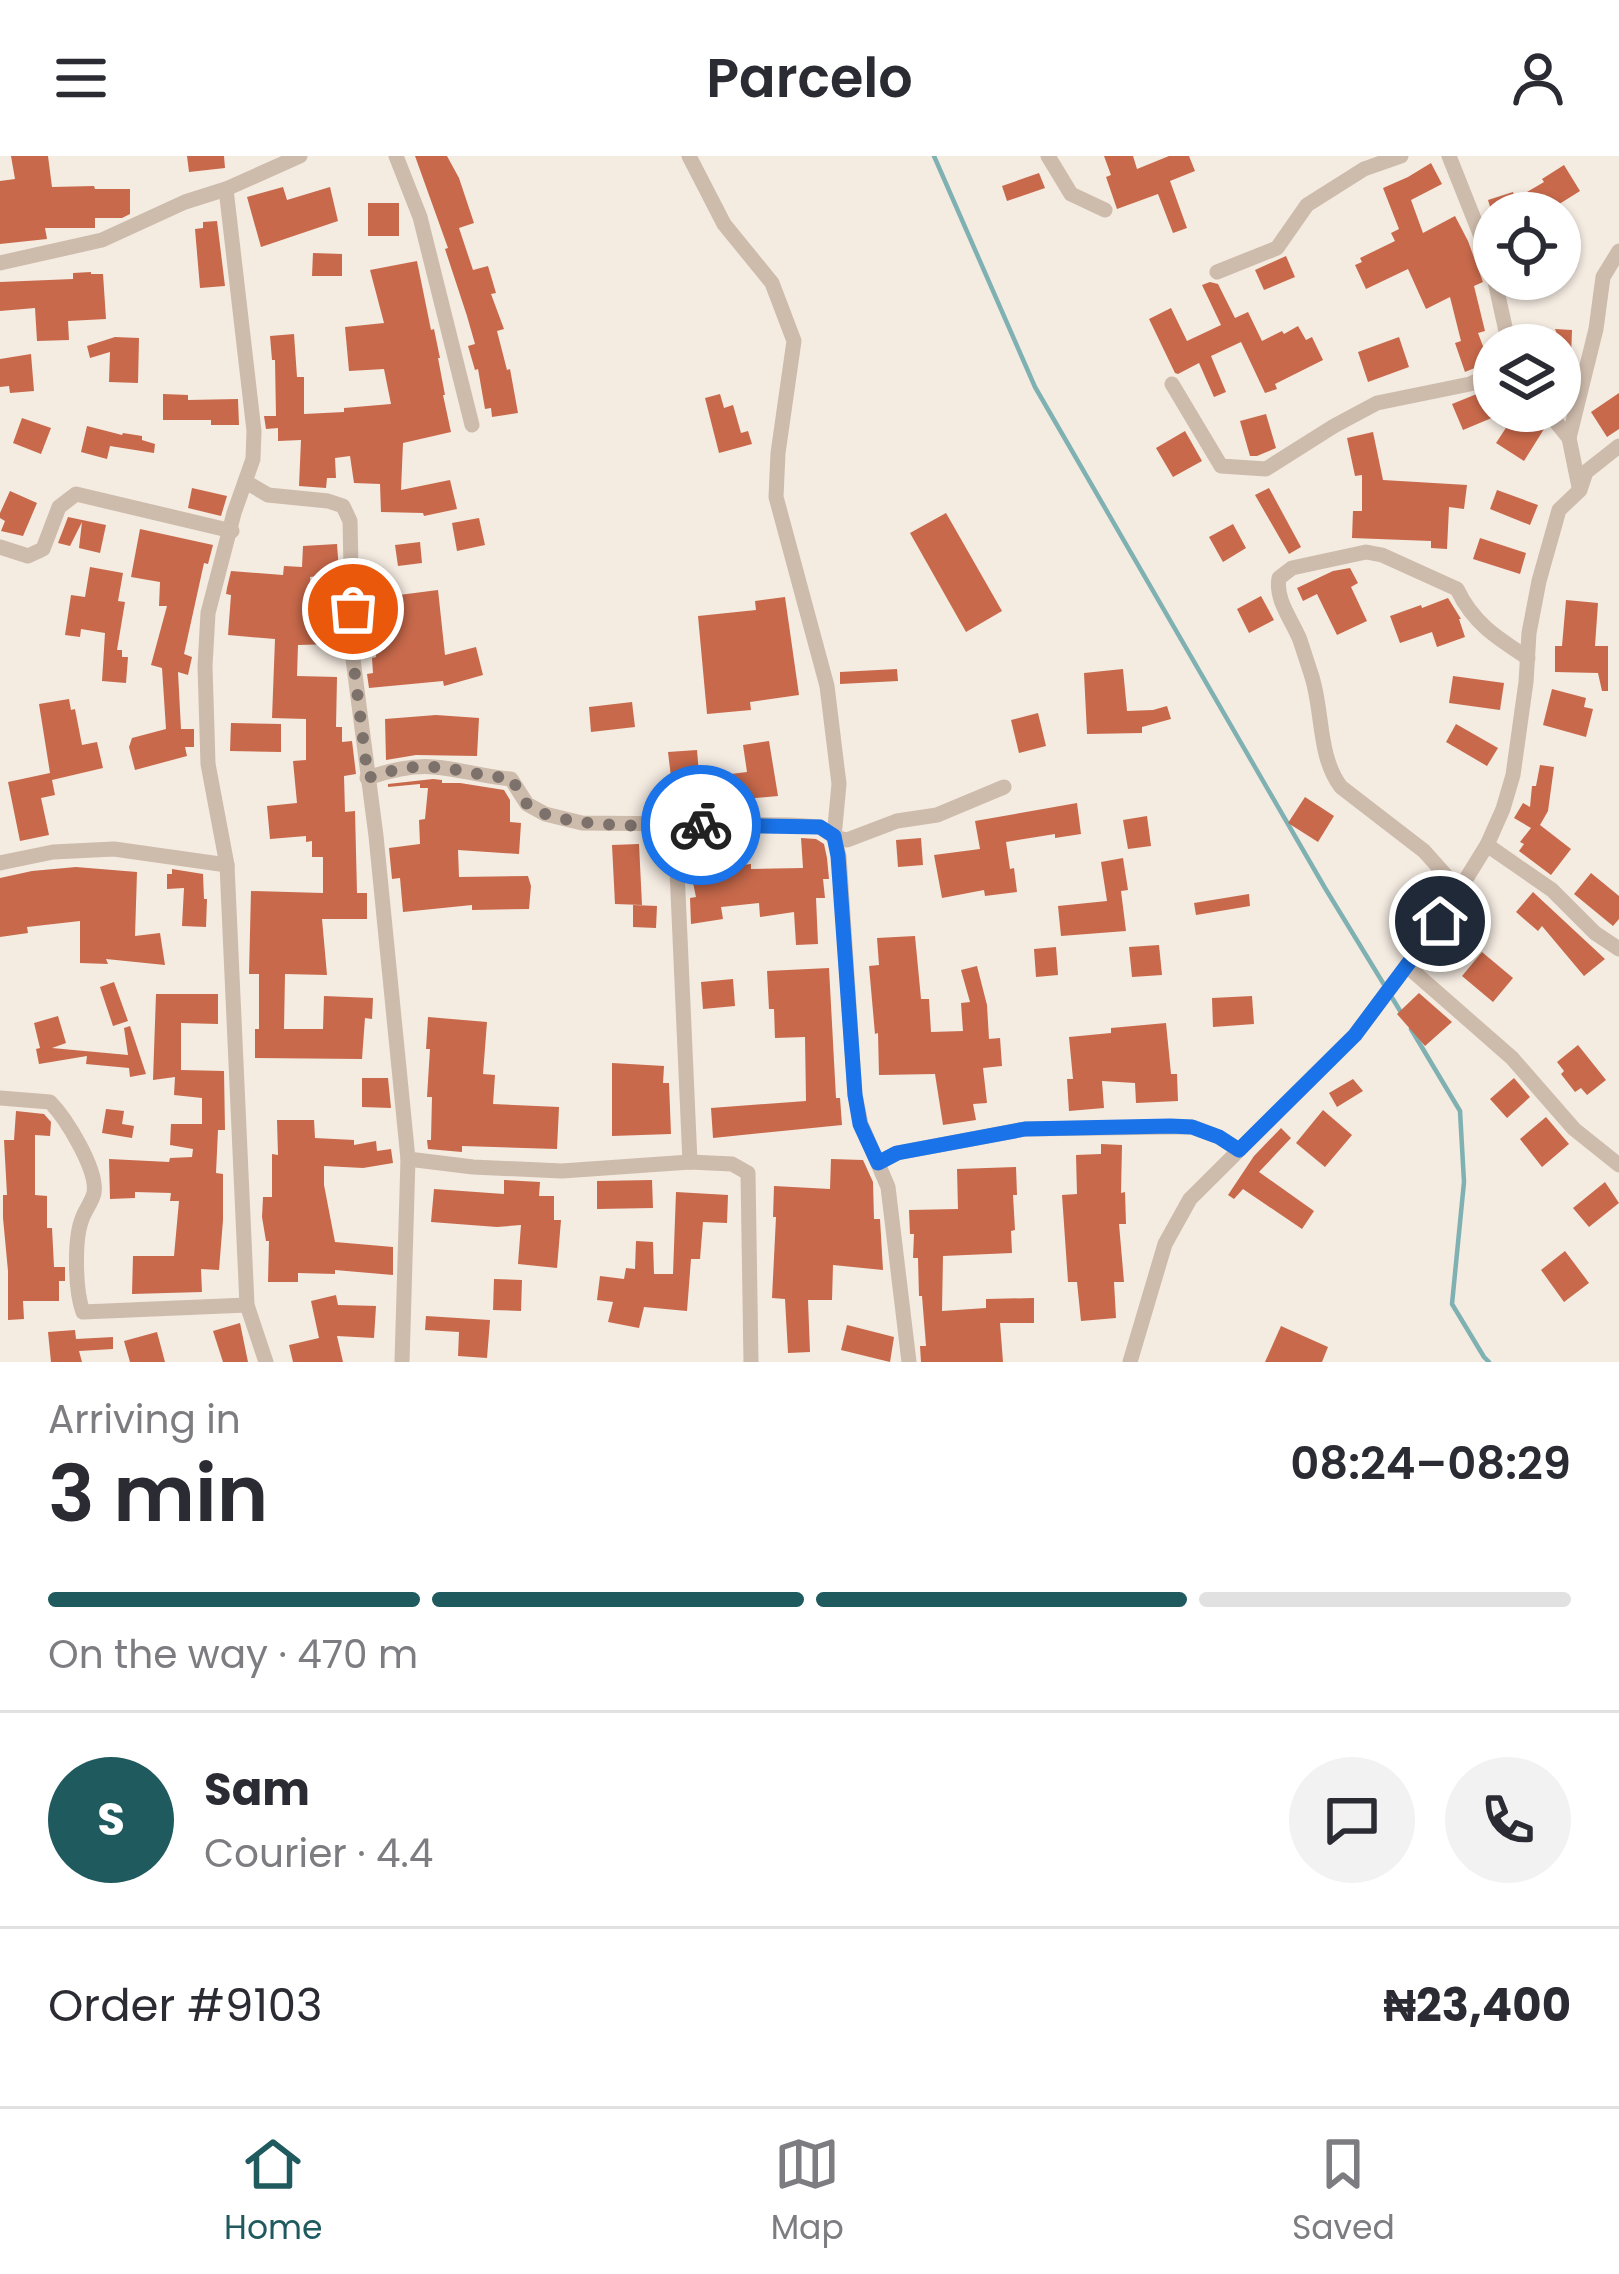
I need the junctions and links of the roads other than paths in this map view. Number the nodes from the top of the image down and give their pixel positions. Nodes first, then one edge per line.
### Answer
1 (300, 156) edge
2 (396, 156) edge
3 (688, 156) edge
4 (1048, 156) edge
5 (1401, 156) edge
6 (1449, 156) edge
7 (226, 189) junction
8 (1105, 210) dead end
9 (1619, 251) edge
10 (0, 263) edge
11 (1217, 272) dead end
12 (1504, 324) edge
13 (1473, 383) edge
14 (1172, 384) dead end
15 (472, 425) dead end
16 (1565, 432) edge
17 (1570, 438) junction
18 (1618, 451) edge
19 (246, 482) junction
20 (1580, 490) junction
21 (232, 531) junction
22 (0, 548) edge
23 (1528, 658) junction
24 (368, 778) junction
25 (1004, 787) dead end
26 (675, 826) junction
27 (834, 836) junction
28 (1487, 844) junction
29 (0, 862) edge
30 (227, 866) junction
31 (1457, 889) junction
32 (1619, 949) edge
33 (1407, 965) junction
34 (0, 1098) edge
35 (1239, 1150) junction
36 (408, 1159) junction
37 (690, 1162) junction
38 (878, 1163) junction
39 (1619, 1165) edge
40 (247, 1305) junction
41 (266, 1362) edge
42 (402, 1362) edge
43 (752, 1362) edge
44 (909, 1362) edge
45 (1130, 1362) edge

1 - 7 street
2 - 15 street
3 - 27 street
4 - 8 street
5 - 11 street
6 - 12 street
7 - 10 street
7 - 19 street
9 - 17 street
13 - 14 street
16 - 17 street
17 - 20 street
18 - 20 street
19 - 21 street
19 - 24 street
20 - 23 street
21 - 22 street
21 - 30 street
23 - 28 street
23 - 31 street
24 - 26 street
24 - 36 street
25 - 27 street
26 - 27 street
26 - 37 street
27 - 38 street
28 - 31 street
28 - 32 street
29 - 30 street
30 - 40 street
31 - 33 street
33 - 35 street
33 - 39 street
34 - 40 street
35 - 38 street
35 - 45 street
36 - 37 street
36 - 42 street
37 - 43 street
38 - 44 street
40 - 41 street

